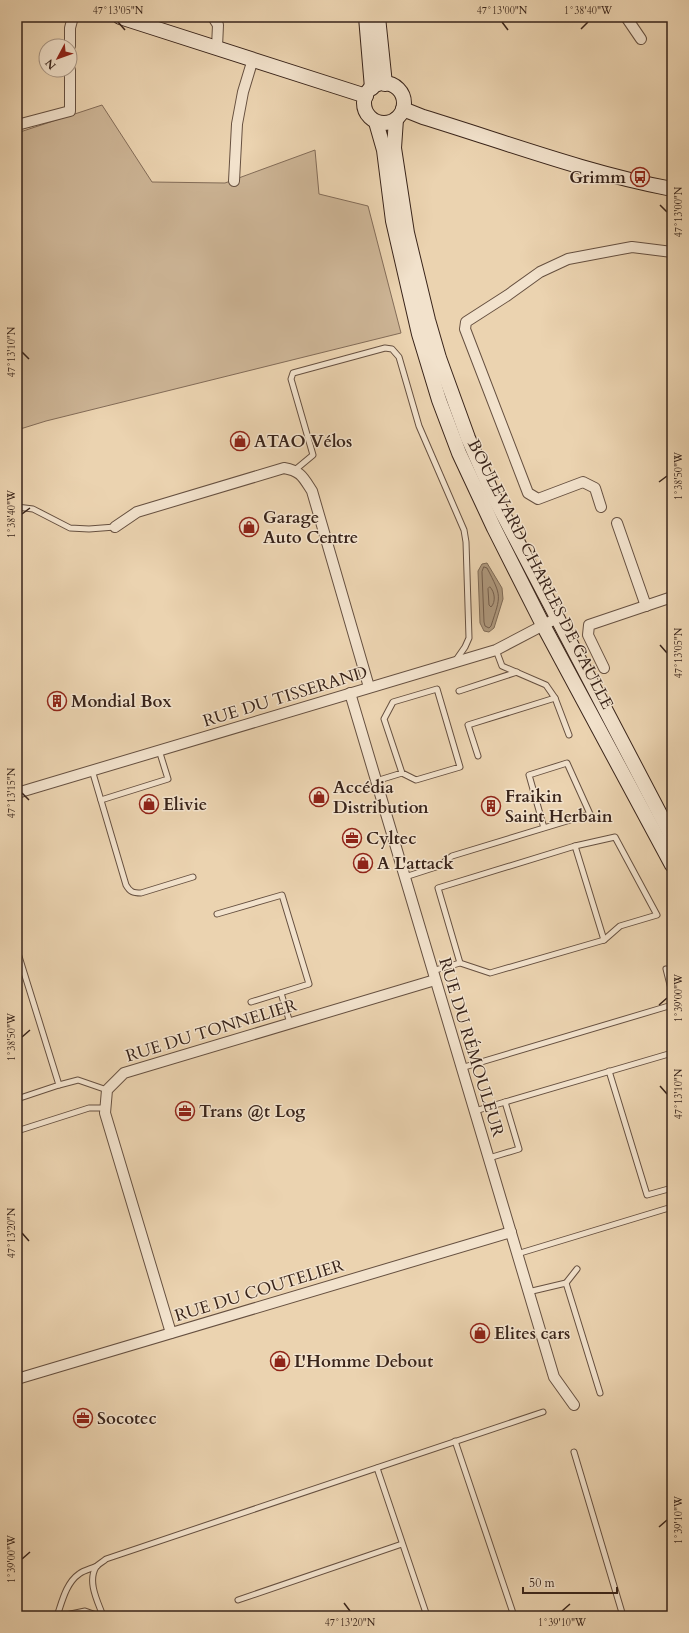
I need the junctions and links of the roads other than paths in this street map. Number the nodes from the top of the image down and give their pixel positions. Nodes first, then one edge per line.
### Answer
1 (73, 17) edge
2 (120, 17) edge
3 (213, 17) edge
4 (366, 17) edge
5 (378, 17) edge
6 (626, 17) edge
7 (70, 38) edge
8 (641, 39) dead end
9 (217, 47) junction
10 (253, 59) junction
11 (70, 78) edge
12 (374, 89) junction
13 (400, 114) junction
14 (376, 122) junction
15 (17, 126) edge
16 (234, 181) dead end
17 (672, 189) edge
18 (672, 252) edge
19 (295, 470) junction
20 (17, 507) edge
21 (601, 507) dead end
22 (617, 523) dead end
23 (115, 527) joint
24 (672, 597) edge
25 (646, 606) junction
26 (557, 618) junction
27 (543, 625) junction
28 (496, 650) junction
29 (455, 662) junction
30 (604, 668) dead end
31 (517, 672) junction
32 (370, 687) junction
33 (459, 691) dead end
34 (350, 693) junction
35 (555, 698) junction
36 (568, 735) dead end
37 (159, 750) junction
38 (478, 756) dead end
39 (92, 770) junction
40 (402, 773) junction
41 (376, 781) junction
42 (17, 792) edge
43 (101, 800) junction
44 (544, 828) junction
45 (672, 837) edge
46 (575, 846) junction
47 (672, 865) edge
48 (193, 877) dead end
49 (405, 877) junction
50 (217, 914) dead end
51 (604, 940) junction
52 (17, 950) edge
53 (460, 963) junction
54 (666, 969) dead end
55 (434, 976) junction
56 (672, 992) edge
57 (281, 993) junction
58 (251, 1002) dead end
59 (672, 1005) edge
60 (290, 1023) junction
61 (672, 1053) edge
62 (461, 1068) junction
63 (609, 1072) junction
64 (59, 1085) junction
65 (107, 1090) junction
66 (17, 1099) edge
67 (505, 1102) junction
68 (105, 1108) junction
69 (474, 1111) junction
70 (17, 1131) edge
71 (488, 1158) junction
72 (672, 1188) edge
73 (672, 1207) edge
74 (511, 1232) junction
75 (517, 1254) junction
76 (577, 1269) dead end
77 (566, 1283) junction
78 (528, 1292) junction
79 (172, 1333) junction
80 (17, 1379) edge
81 (600, 1393) dead end
82 (574, 1405) dead end
83 (543, 1412) dead end
84 (455, 1441) junction
85 (574, 1452) dead end
86 (377, 1468) junction
87 (402, 1544) junction
88 (97, 1566) junction
89 (238, 1600) dead end
90 (57, 1616) edge
91 (61, 1616) edge
92 (98, 1616) edge
93 (102, 1616) edge
94 (427, 1616) edge
95 (514, 1616) edge
96 (624, 1616) edge

1 - 7 street
2 - 9 street
3 - 9 street
4 - 12 street
5 - 12 street
6 - 8 street
9 - 10 street
10 - 12 street
10 - 16 street
11 - 15 street
12 - 13 street
12 - 14 street
13 - 14 street
13 - 17 street
13 - 26 street, BOULEVARD CHARLES DE GAULLE
14 - 27 street, BOULEVARD CHARLES DE GAULLE
18 - 21 street
19 - 23 street
19 - 29 lane
19 - 32 street
20 - 23 lane
22 - 25 street
24 - 25 street
25 - 30 street
26 - 27 street, RUE DU TISSERAND
26 - 45 street, BOULEVARD CHARLES DE GAULLE
27 - 28 street, RUE DU TISSERAND
27 - 47 street, BOULEVARD CHARLES DE GAULLE
28 - 29 street, RUE DU TISSERAND
28 - 31 lane
29 - 32 street, RUE DU TISSERAND
31 - 33 lane
31 - 35 lane
32 - 34 street, RUE DU TISSERAND
34 - 37 street, RUE DU TISSERAND
34 - 41 street, RUE DU RÉMOULEUR
35 - 36 lane
35 - 38 lane
37 - 39 street, RUE DU TISSERAND
37 - 43 lane
39 - 42 street, RUE DU TISSERAND
39 - 43 lane
40 - 40 lane
40 - 41 lane
41 - 49 street, RUE DU RÉMOULEUR
43 - 48 lane
44 - 44 lane
44 - 49 lane
46 - 51 lane
46 - 51 lane
46 - 53 lane
49 - 55 street, RUE DU RÉMOULEUR
50 - 57 lane
51 - 53 lane
52 - 64 lane
53 - 55 lane
54 - 56 lane
55 - 60 street, RUE DU TONNELIER
55 - 62 street, RUE DU RÉMOULEUR
57 - 58 lane
57 - 60 lane
59 - 62 lane
60 - 65 street, RUE DU TONNELIER
61 - 63 lane
62 - 69 street, RUE DU RÉMOULEUR
63 - 67 lane
63 - 72 lane
64 - 65 lane
64 - 66 lane
65 - 68 street
67 - 69 lane
67 - 71 lane
68 - 70 lane
68 - 79 street
69 - 71 street, RUE DU RÉMOULEUR
71 - 74 street, RUE DU RÉMOULEUR
73 - 75 lane
74 - 75 street, RUE DU RÉMOULEUR
74 - 79 street, RUE DU COUTELIER
75 - 78 street, RUE DU RÉMOULEUR
76 - 77 lane
77 - 78 lane
77 - 81 lane
78 - 82 street, RUE DU RÉMOULEUR
79 - 80 street, RUE DU COUTELIER
83 - 84 lane
84 - 86 lane
84 - 95 lane
85 - 96 lane
86 - 87 lane
86 - 88 lane
87 - 89 lane
87 - 94 lane
88 - 90 lane
88 - 93 lane
91 - 92 lane

